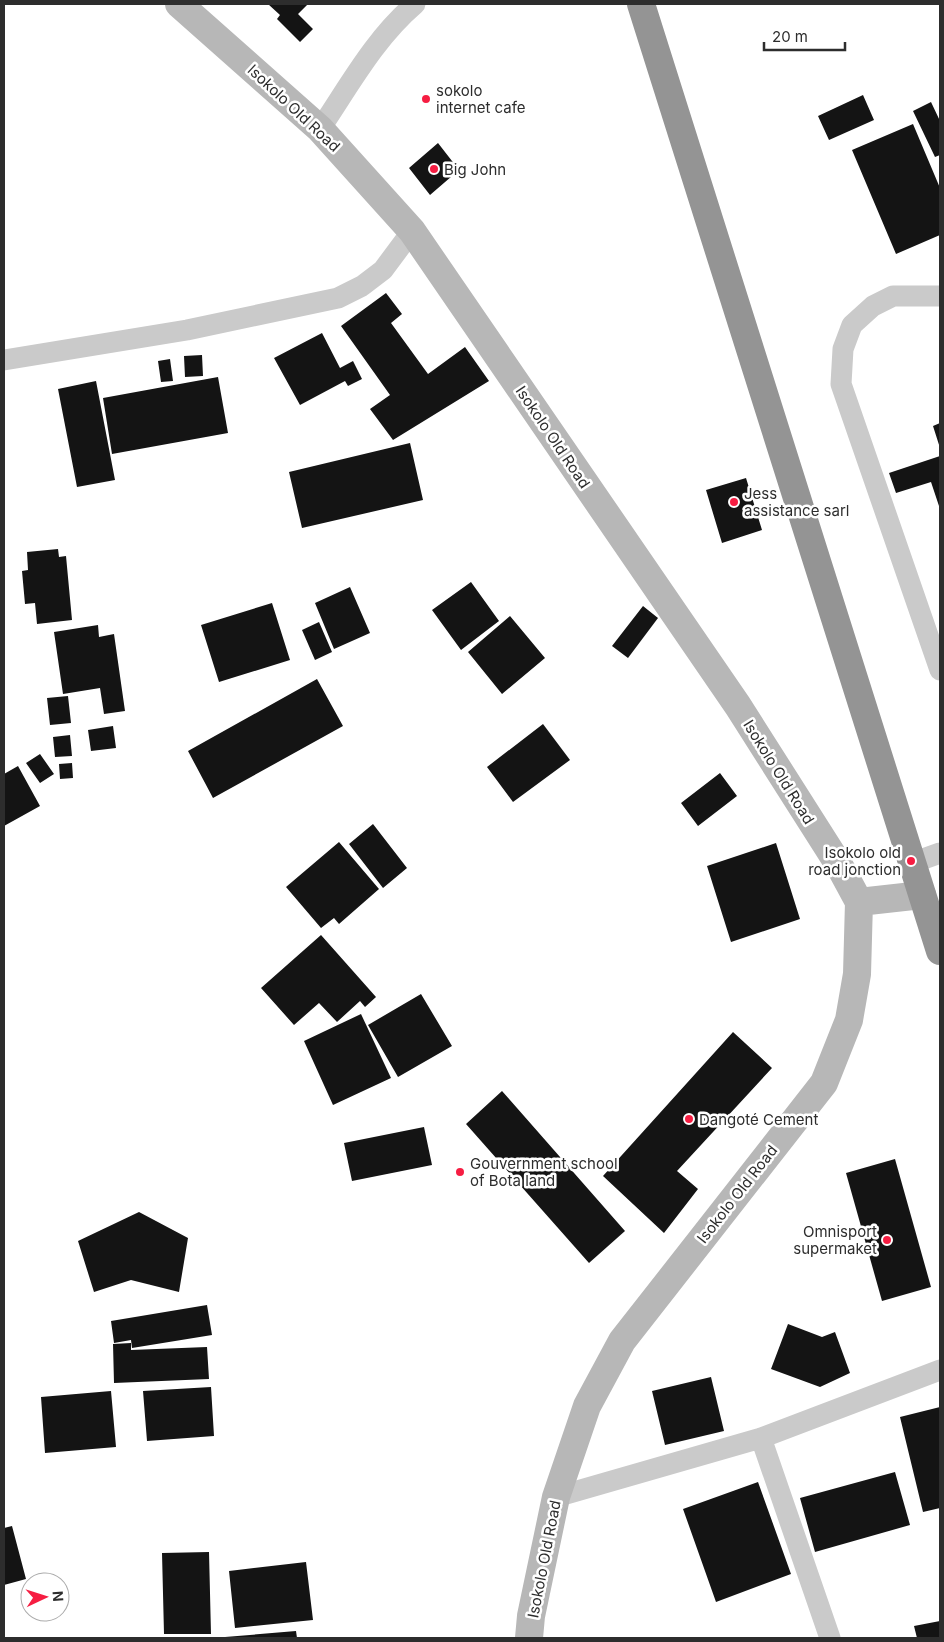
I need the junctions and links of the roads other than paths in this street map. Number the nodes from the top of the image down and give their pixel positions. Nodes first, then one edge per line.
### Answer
1 (179, 4) edge
2 (415, 4) edge
3 (641, 4) edge
4 (320, 129) junction
5 (412, 231) junction
6 (940, 296) edge
7 (4, 360) edge
8 (940, 670) edge
9 (940, 852) edge
10 (912, 863) junction
11 (922, 895) junction
12 (859, 902) junction
13 (940, 951) edge
14 (940, 1370) edge
15 (761, 1438) junction
16 (556, 1497) junction
17 (530, 1638) edge
18 (830, 1638) edge

1 - 4 street, Isokolo Old Road
2 - 4 street
3 - 10 highway
4 - 5 street, Isokolo Old Road
5 - 7 street
5 - 12 street, Isokolo Old Road
6 - 8 street
9 - 10 street
10 - 11 highway
11 - 12 street
11 - 13 highway
12 - 16 street, Isokolo Old Road
14 - 15 street
15 - 16 street
15 - 18 street
16 - 17 street, Isokolo Old Road

